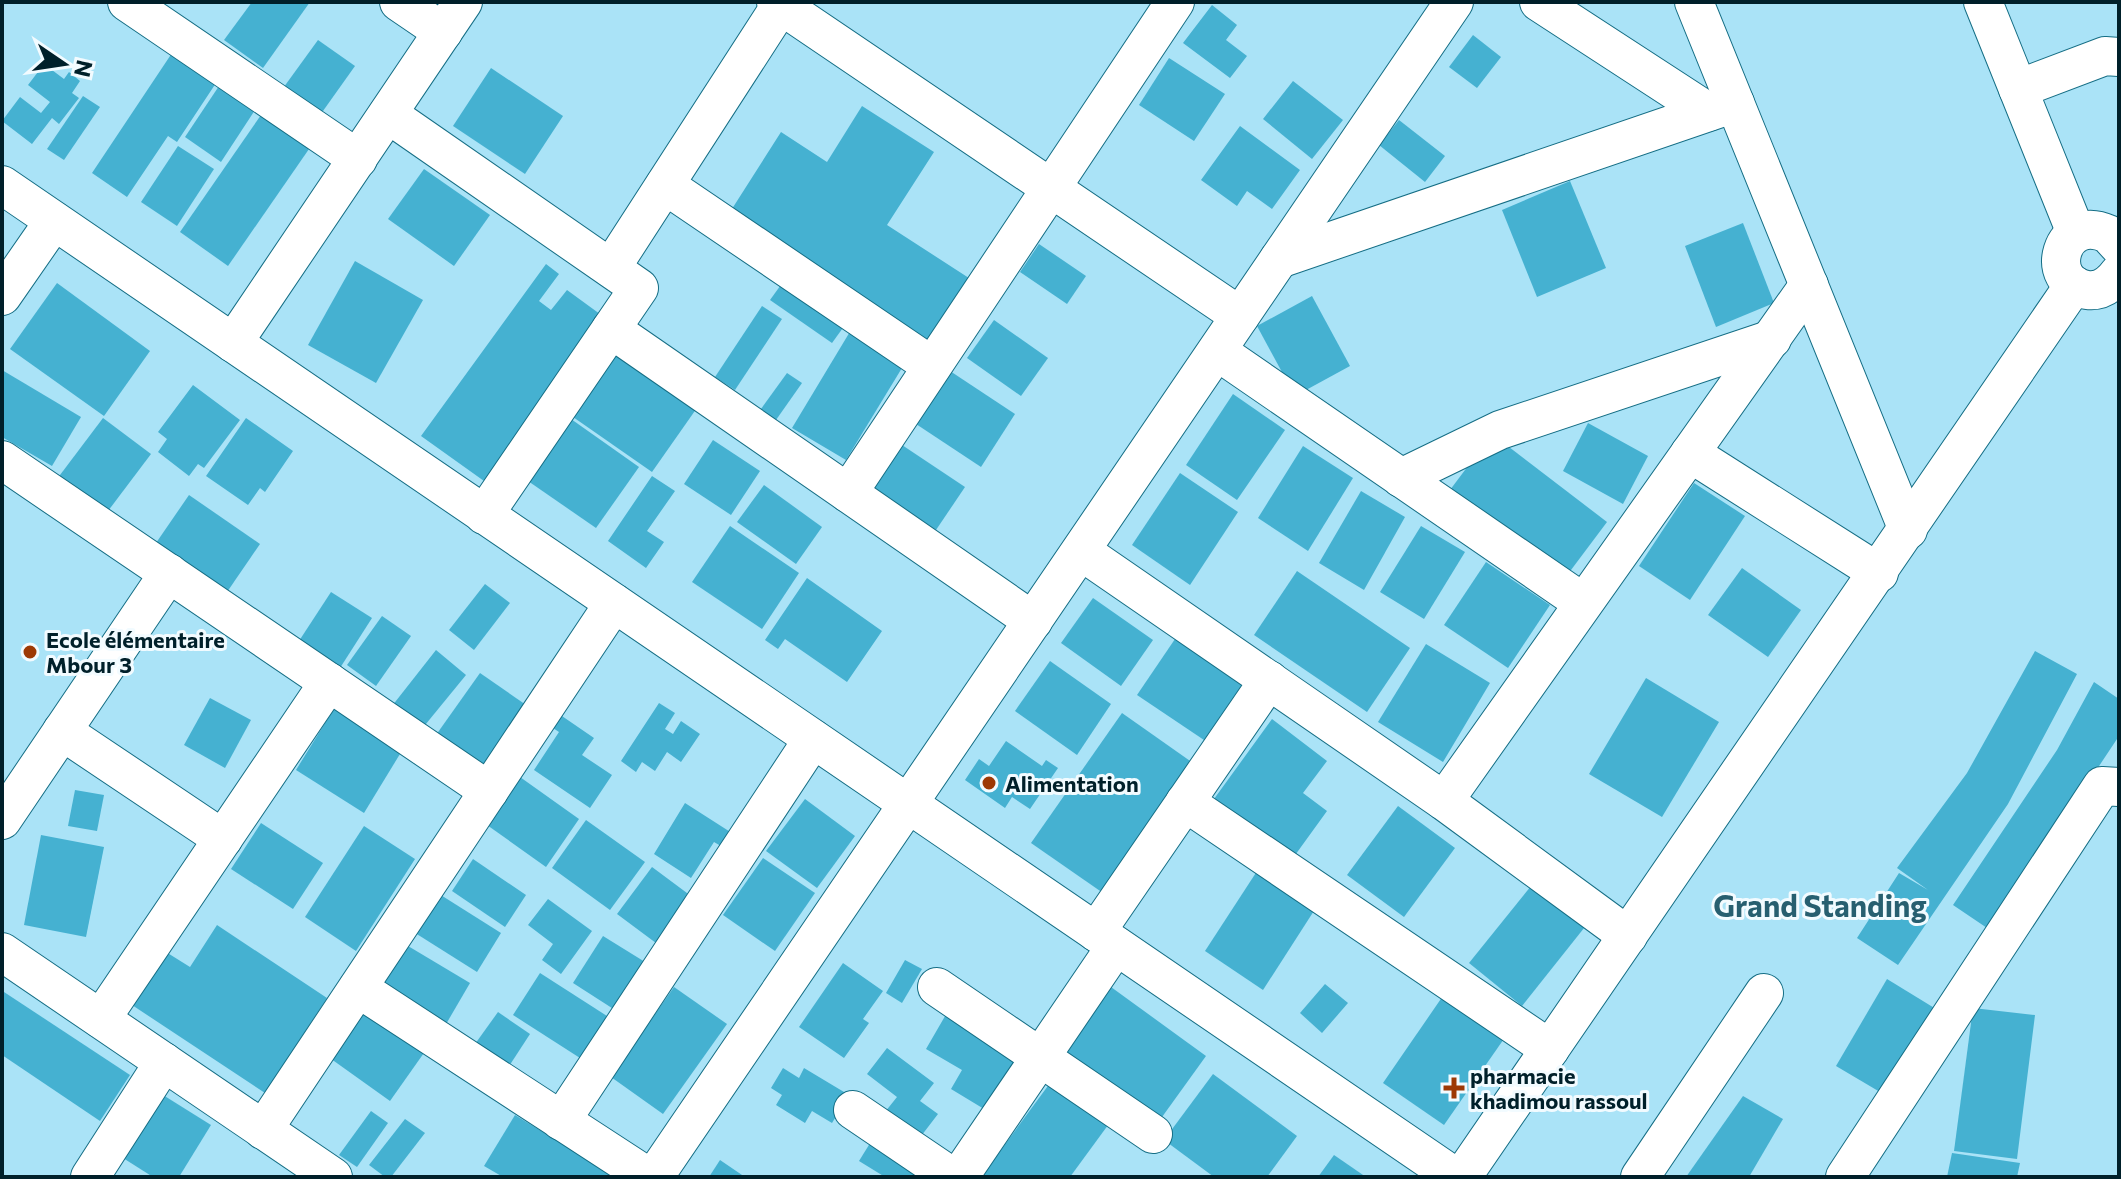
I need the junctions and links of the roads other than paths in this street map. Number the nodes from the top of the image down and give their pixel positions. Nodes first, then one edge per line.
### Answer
1 (127, 2) edge
2 (399, 2) edge
3 (1175, 2) edge
4 (1454, 2) edge
5 (1539, 2) edge
6 (1694, 2) edge
7 (1983, 2) edge
8 (779, 4) edge
9 (822, 14) edge
10 (453, 17) edge
11 (2119, 57) edge
12 (2018, 89) junction
13 (1721, 108) junction
14 (388, 114) junction
15 (358, 159) junction
16 (2, 185) edge
17 (665, 185) junction
18 (1051, 188) junction
19 (54, 221) junction
20 (2076, 233) junction
21 (2119, 246) edge
22 (1279, 259) junction
23 (611, 268) junction
24 (2119, 273) edge
25 (1809, 285) junction
26 (2074, 285) junction
27 (2, 296) edge
28 (1240, 316) junction
29 (611, 329) junction
30 (1772, 339) junction
31 (233, 343) junction
32 (1217, 351) junction
33 (932, 366) junction
34 (1690, 453) junction
35 (2, 460) edge
36 (1401, 478) junction
37 (848, 493) junction
38 (484, 515) junction
39 (1908, 530) junction
40 (1081, 551) junction
41 (169, 573) junction
42 (1879, 573) junction
43 (1582, 602) junction
44 (614, 603) junction
45 (1033, 621) junction
46 (1269, 680) junction
47 (329, 682) junction
48 (62, 731) junction
49 (813, 739) junction
50 (2119, 787) edge
51 (489, 791) junction
52 (1444, 801) junction
53 (1185, 802) junction
54 (908, 804) junction
55 (2, 820) edge
56 (223, 839) junction
57 (1628, 936) junction
58 (1106, 939) junction
59 (7, 964) edge
60 (937, 987) dead end
61 (358, 988) junction
62 (1764, 993) dead end
63 (101, 1019) junction
64 (1550, 1049) junction
65 (1041, 1058) junction
66 (164, 1062) junction
67 (853, 1110) dead end
68 (561, 1121) junction
69 (263, 1130) junction
70 (1153, 1134) dead end
71 (90, 1177) edge
72 (333, 1177) edge
73 (648, 1177) edge
74 (654, 1177) edge
75 (952, 1177) edge
76 (959, 1177) edge
77 (1455, 1177) edge
78 (1462, 1177) edge
79 (1640, 1177) edge
80 (1845, 1177) edge

1 - 15 street
2 - 10 street
3 - 18 street
4 - 22 street
5 - 13 street
6 - 13 street
7 - 12 street
8 - 9 street
8 - 17 street
9 - 18 street
10 - 14 street
11 - 12 street
12 - 20 street
13 - 22 street
13 - 25 street
14 - 15 street
14 - 23 street
15 - 31 street
16 - 19 street
17 - 23 street
17 - 33 street
18 - 28 street
18 - 33 street
19 - 27 street
19 - 31 street
20 - 21 street
20 - 26 street
22 - 28 street
23 - 29 street
24 - 26 street
25 - 30 street
25 - 39 street
26 - 39 street
28 - 32 street
29 - 37 street
29 - 38 street
30 - 34 street
30 - 36 street
31 - 38 street
32 - 36 street
32 - 40 street
33 - 37 street
34 - 42 street
34 - 43 street
35 - 41 street
36 - 43 street
37 - 45 street
38 - 44 street
39 - 42 street
40 - 45 street
40 - 46 street
41 - 47 street
41 - 48 street
42 - 57 street
43 - 52 street
44 - 49 street
44 - 51 street
45 - 54 street
46 - 52 street
46 - 53 street
47 - 51 street
47 - 56 street
48 - 55 street
48 - 56 street
49 - 54 street
49 - 68 street
50 - 80 street
51 - 61 street
52 - 57 street
53 - 58 street
53 - 64 street
54 - 58 street
54 - 74 street
56 - 63 street
57 - 64 street
58 - 65 street
58 - 77 street
59 - 63 street
60 - 65 street
61 - 68 street
61 - 69 street
62 - 79 street
63 - 66 street
64 - 78 street
65 - 70 street
65 - 76 street
66 - 69 street
66 - 71 street
67 - 75 street
68 - 73 street
69 - 72 street

